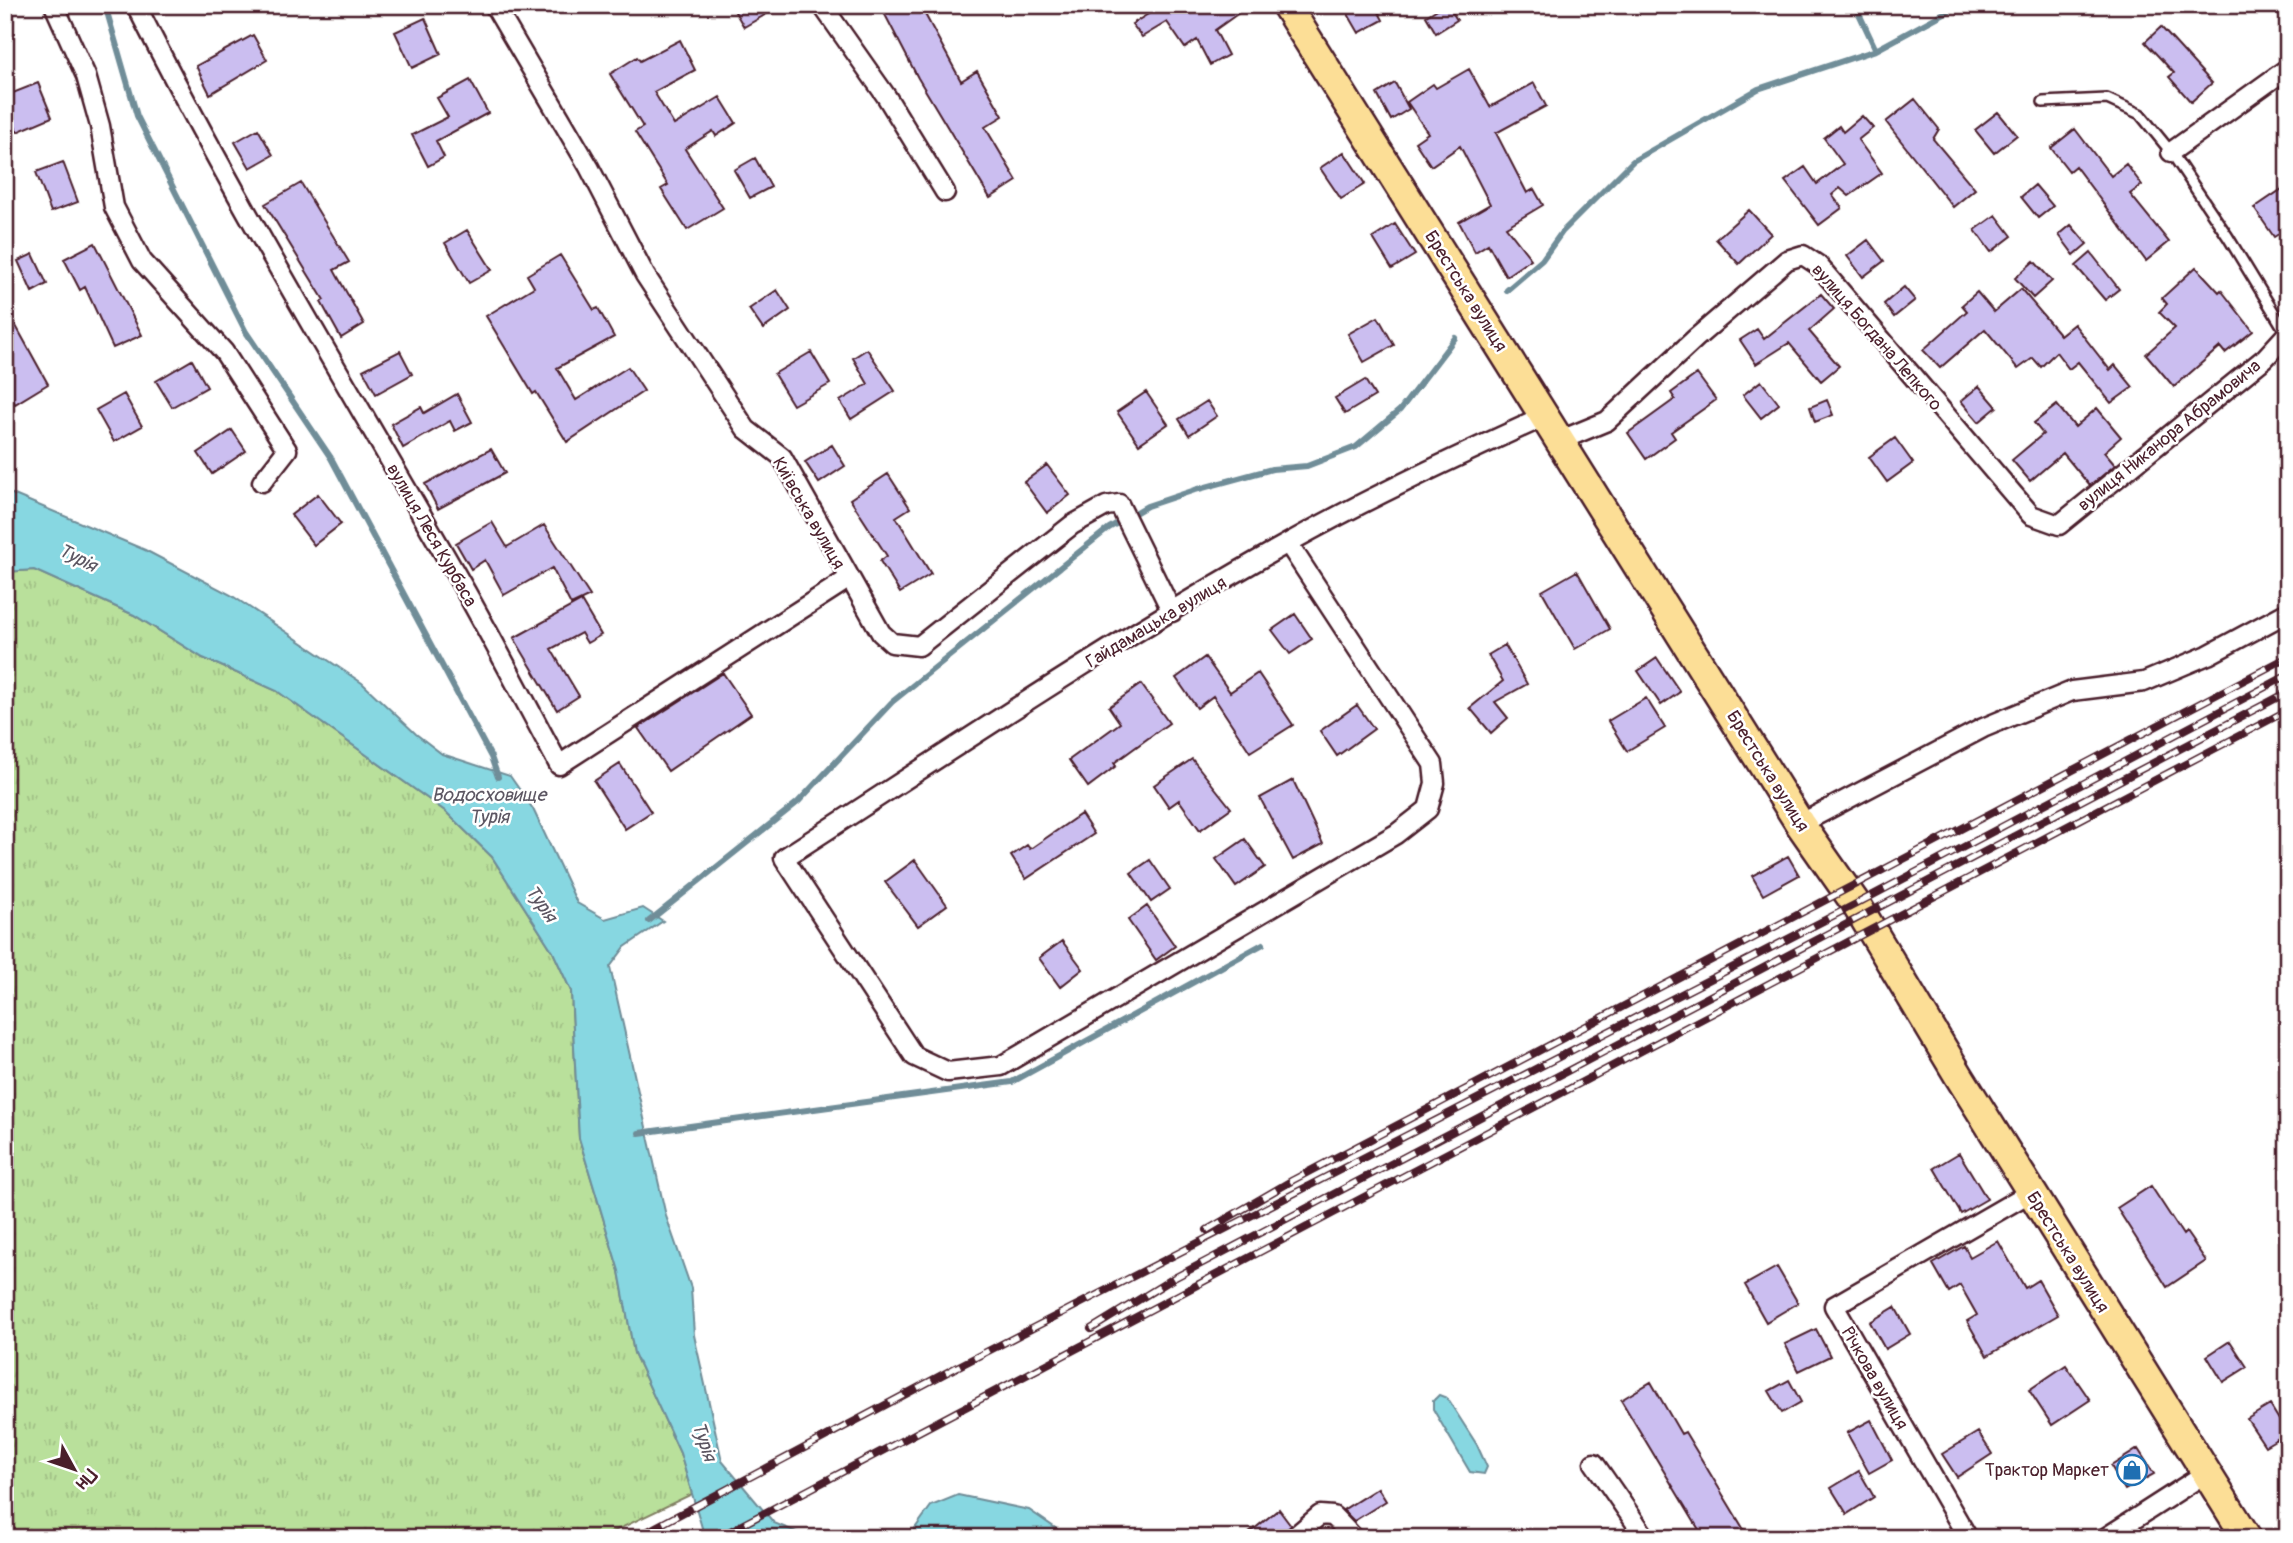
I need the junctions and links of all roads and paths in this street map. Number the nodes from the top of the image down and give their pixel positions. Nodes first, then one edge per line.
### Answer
1 (54, 5) edge
2 (136, 5) edge
3 (494, 5) edge
4 (822, 5) edge
5 (1286, 5) edge
6 (2288, 68) edge
7 (2043, 102) dead end
8 (2171, 152) junction
9 (944, 192) dead end
10 (2287, 334) edge
11 (1546, 416) junction
12 (1561, 440) junction
13 (262, 482) dead end
14 (2045, 522) joint
15 (1288, 543) junction
16 (848, 579) junction
17 (1172, 612) junction
18 (2288, 612) edge
19 (1800, 824) junction
20 (2031, 1192) junction
21 (1594, 1463) dead end
22 (2206, 1473) junction
23 (1293, 1538) edge
24 (1354, 1538) edge
25 (1646, 1538) edge
26 (1968, 1538) edge
27 (2105, 1538) edge
28 (2247, 1538) edge

1 - 13 street
2 - 16 street, вулиця Леся Курбаса
3 - 16 street, Київська вулиця
4 - 9 street
5 - 11 main road, Брестська вулиця
6 - 8 street
7 - 8 lane
8 - 10 lane
10 - 14 street, вулиця Никанора Абрамовича
11 - 12 main road, Брестська вулиця
11 - 15 street, Гайдамацька вулиця
12 - 14 street, вулиця Богдана Лепкого
12 - 19 main road, Брестська вулиця
15 - 17 street, Гайдамацька вулиця
15 - 17 street, Гайдамацька вулиця
16 - 17 street, Київська вулиця
18 - 19 street
19 - 20 main road, Брестська вулиця
20 - 22 main road, Брестська вулиця
20 - 26 street, Річкова вулиця
21 - 25 street
22 - 27 street
22 - 28 main road, Брестська вулиця
23 - 24 street

